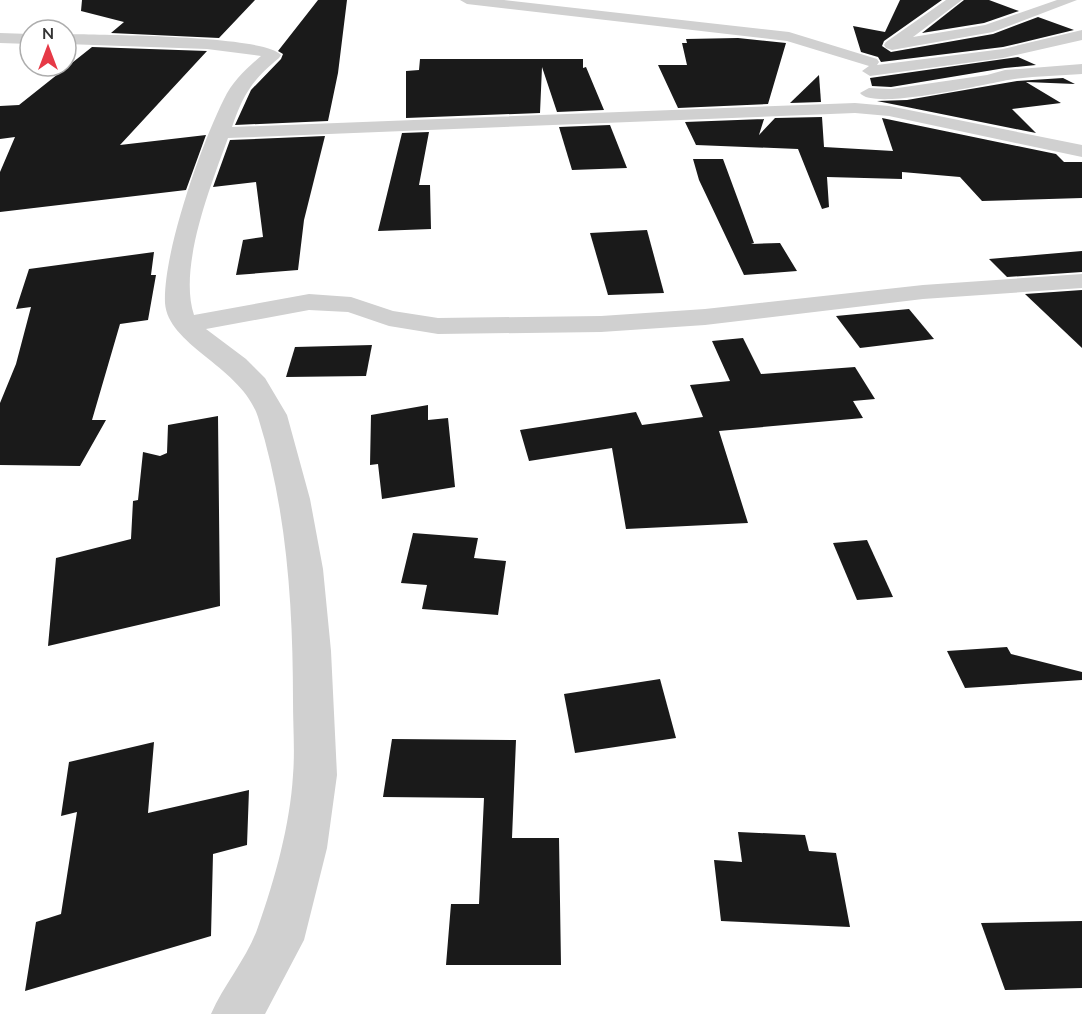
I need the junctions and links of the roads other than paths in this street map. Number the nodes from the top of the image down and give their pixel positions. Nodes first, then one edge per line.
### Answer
1 (467, 0) edge
2 (955, 0) edge
3 (1070, 0) edge
4 (1082, 35) edge
5 (0, 38) edge
6 (18, 39) edge
7 (78, 39) edge
8 (892, 45) junction
9 (870, 67) junction
10 (1082, 69) edge
11 (869, 101) junction
12 (219, 133) junction
13 (1082, 151) edge
14 (1082, 281) edge
15 (184, 325) junction
16 (237, 1014) edge

1 - 9 street
2 - 8 street
3 - 8 street
4 - 9 street
5 - 6 street
7 - 12 street
8 - 9 street
9 - 11 street
10 - 11 street
11 - 12 street
11 - 13 street
12 - 15 street
14 - 15 street
15 - 16 street

